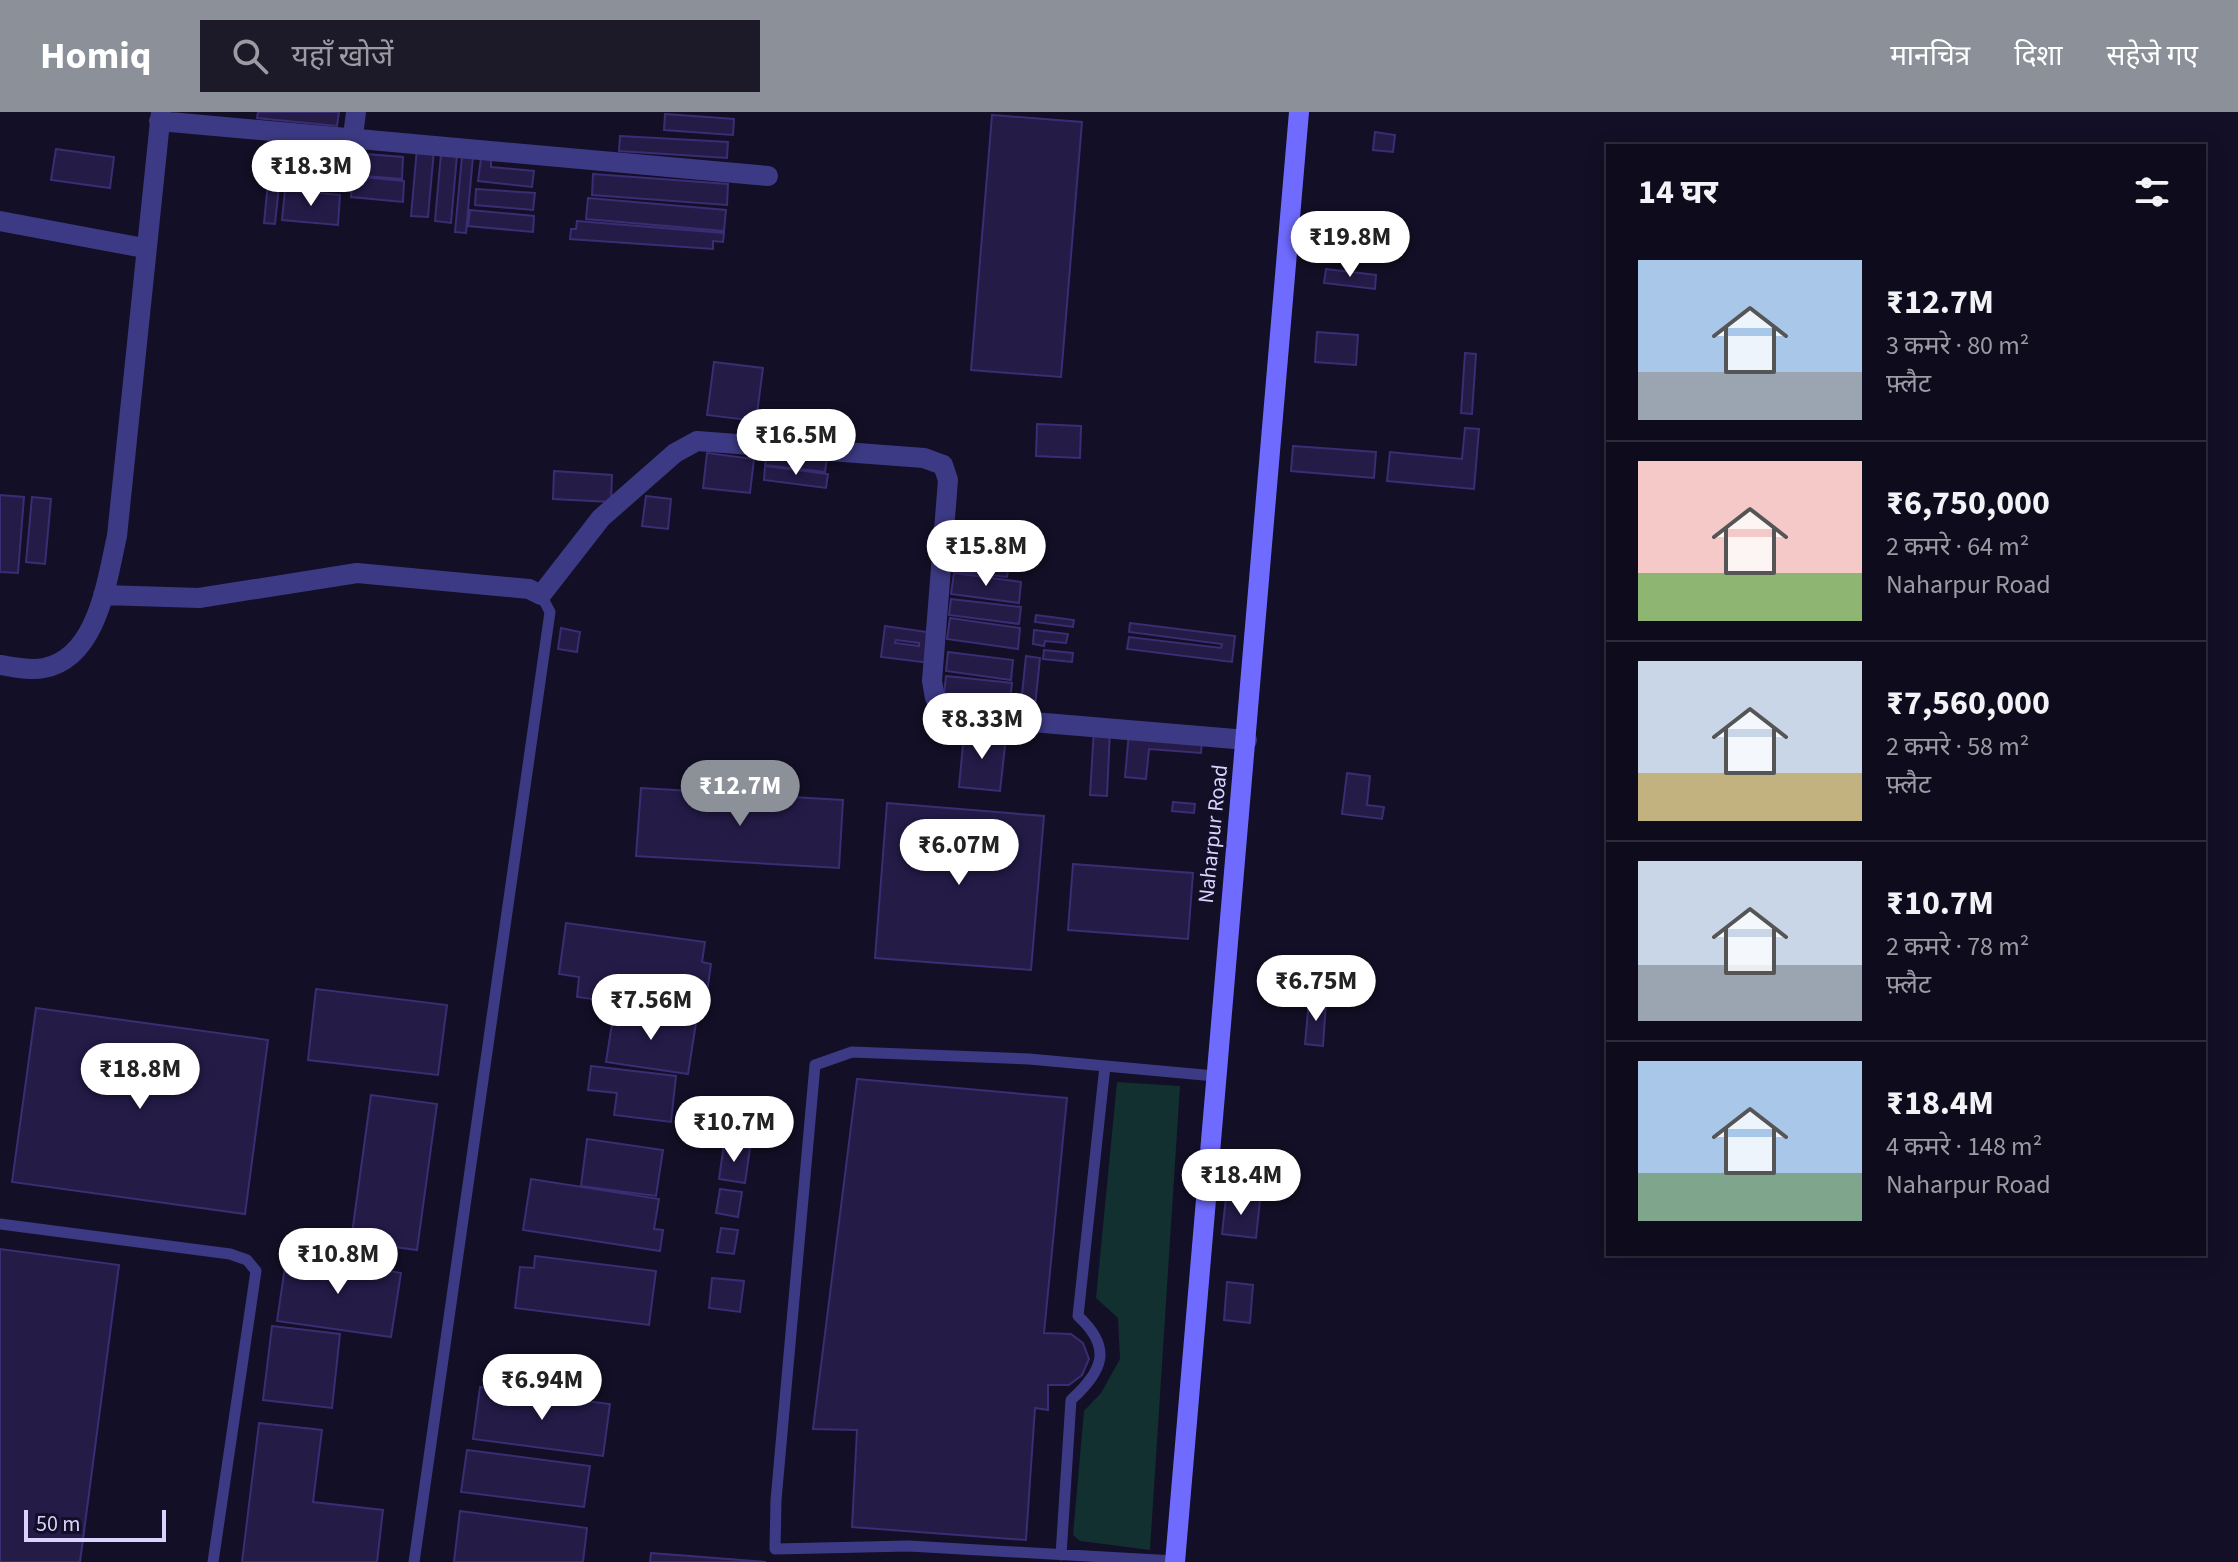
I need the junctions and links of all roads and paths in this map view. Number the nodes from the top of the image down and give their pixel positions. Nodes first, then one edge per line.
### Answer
1 (356, 112) edge
2 (1299, 112) edge
3 (160, 117) edge
4 (353, 136) junction
5 (768, 176) dead end
6 (0, 221) edge
7 (144, 248) junction
8 (103, 595) junction
9 (541, 595) junction
10 (0, 665) edge
11 (1247, 740) junction
12 (1105, 1066) junction
13 (1215, 1076) junction
14 (0, 1224) edge
15 (1061, 1555) junction
16 (1175, 1561) edge
17 (213, 1562) edge
18 (414, 1562) edge

1 - 4 street
2 - 11 street, Naharpur Road
3 - 4 street
3 - 7 street
4 - 5 street
6 - 7 street
7 - 8 street
8 - 9 street
8 - 10 street
9 - 11 street
9 - 18 lane
11 - 13 street, Naharpur Road
12 - 13 lane
12 - 15 lane
12 - 15 lane
13 - 16 street, Naharpur Road
14 - 17 lane
15 - 16 lane

